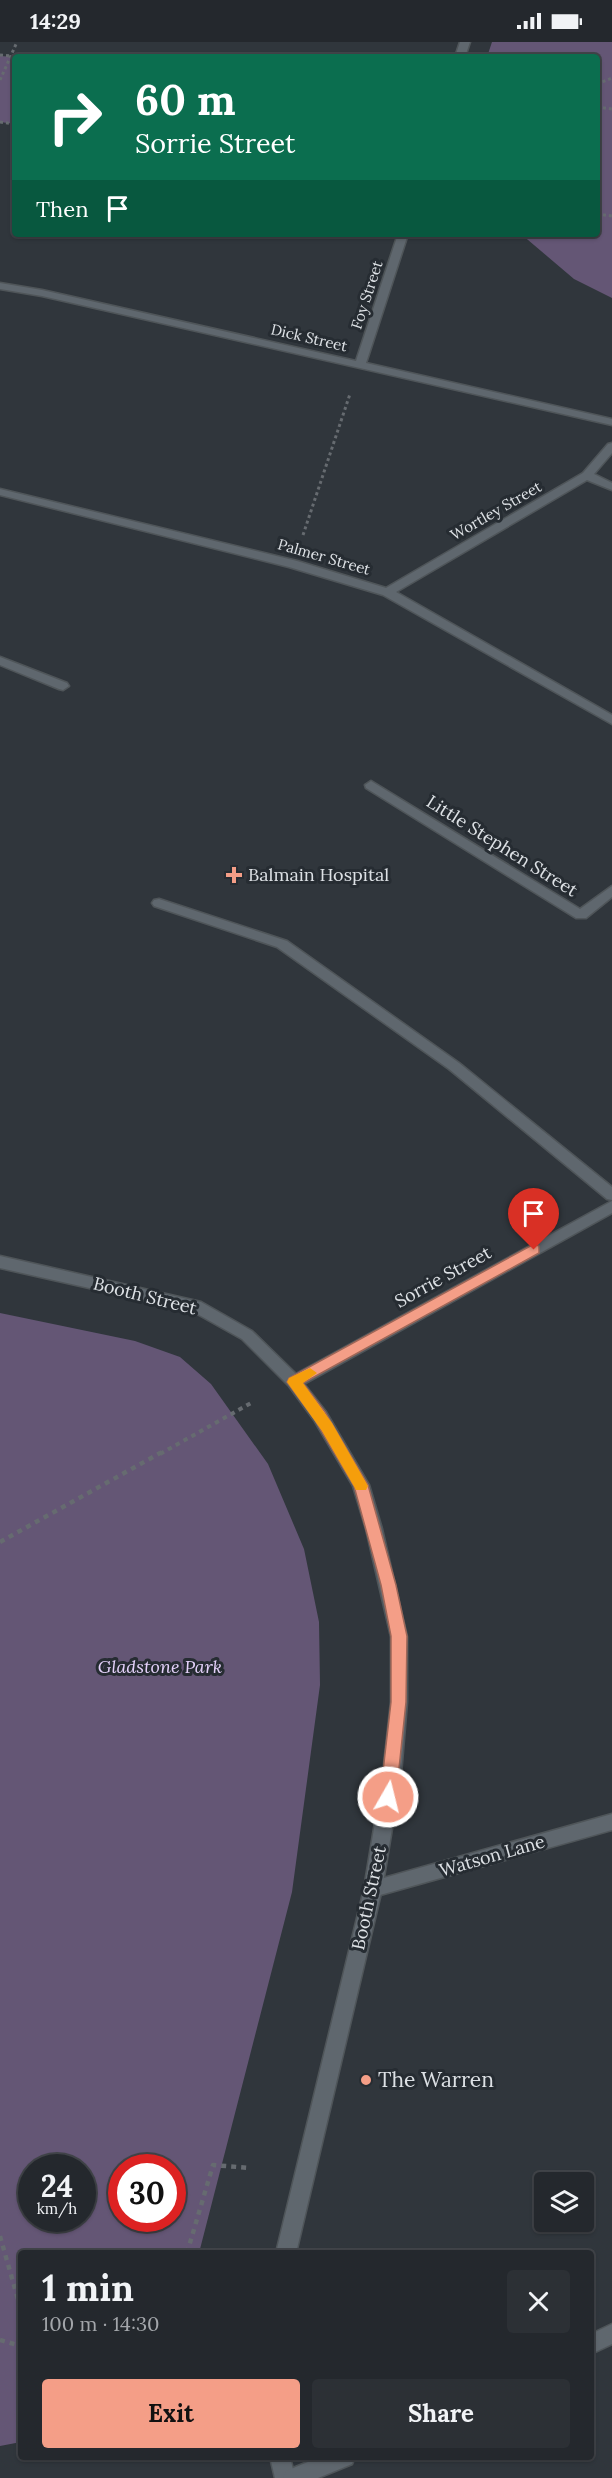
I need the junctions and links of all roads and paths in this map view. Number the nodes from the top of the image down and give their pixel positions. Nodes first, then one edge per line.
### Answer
1 (17, 42) edge
2 (0, 55) edge
3 (11, 56) junction
4 (0, 80) edge
5 (402, 237) edge
6 (0, 286) edge
7 (360, 365) junction
8 (612, 422) edge
9 (612, 446) edge
10 (587, 475) junction
11 (612, 487) edge
12 (0, 492) edge
13 (293, 564) junction
14 (387, 592) junction
15 (0, 661) edge
16 (63, 686) dead end
17 (612, 720) edge
18 (371, 785) dead end
19 (612, 890) edge
20 (159, 903) dead end
21 (612, 1195) edge
22 (612, 1206) edge
23 (0, 1262) edge
24 (294, 1382) junction
25 (251, 1403) dead end
26 (0, 1542) edge
27 (612, 1822) edge
28 (373, 1888) junction
29 (250, 2168) dead end
30 (0, 2236) edge
31 (188, 2250) edge
32 (287, 2250) edge
33 (18, 2299) edge
34 (612, 2334) edge
35 (0, 2340) edge
36 (594, 2343) edge
37 (18, 2345) edge
38 (281, 2460) edge
39 (338, 2460) edge
40 (285, 2478) edge
41 (293, 2478) edge

1 - 3 path
2 - 3 path
3 - 4 path
5 - 7 street, Foy Street
6 - 7 street, Dick Street
7 - 8 street, Dick Street
7 - 13 path
9 - 10 street, Wortley Street
10 - 11 street
10 - 14 street, Wortley Street
12 - 13 street, Palmer Street
13 - 14 street, Palmer Street
14 - 17 street, Palmer Street
15 - 16 street
18 - 19 street, Little Stephen Street
20 - 21 street
22 - 24 street, Sorrie Street
23 - 24 street, Booth Street
24 - 28 street, Booth Street
25 - 26 path
27 - 28 street, Watson Lane
28 - 32 street, Booth Street
29 - 31 path
30 - 33 path
34 - 36 street
35 - 37 path
38 - 40 street
39 - 41 street

